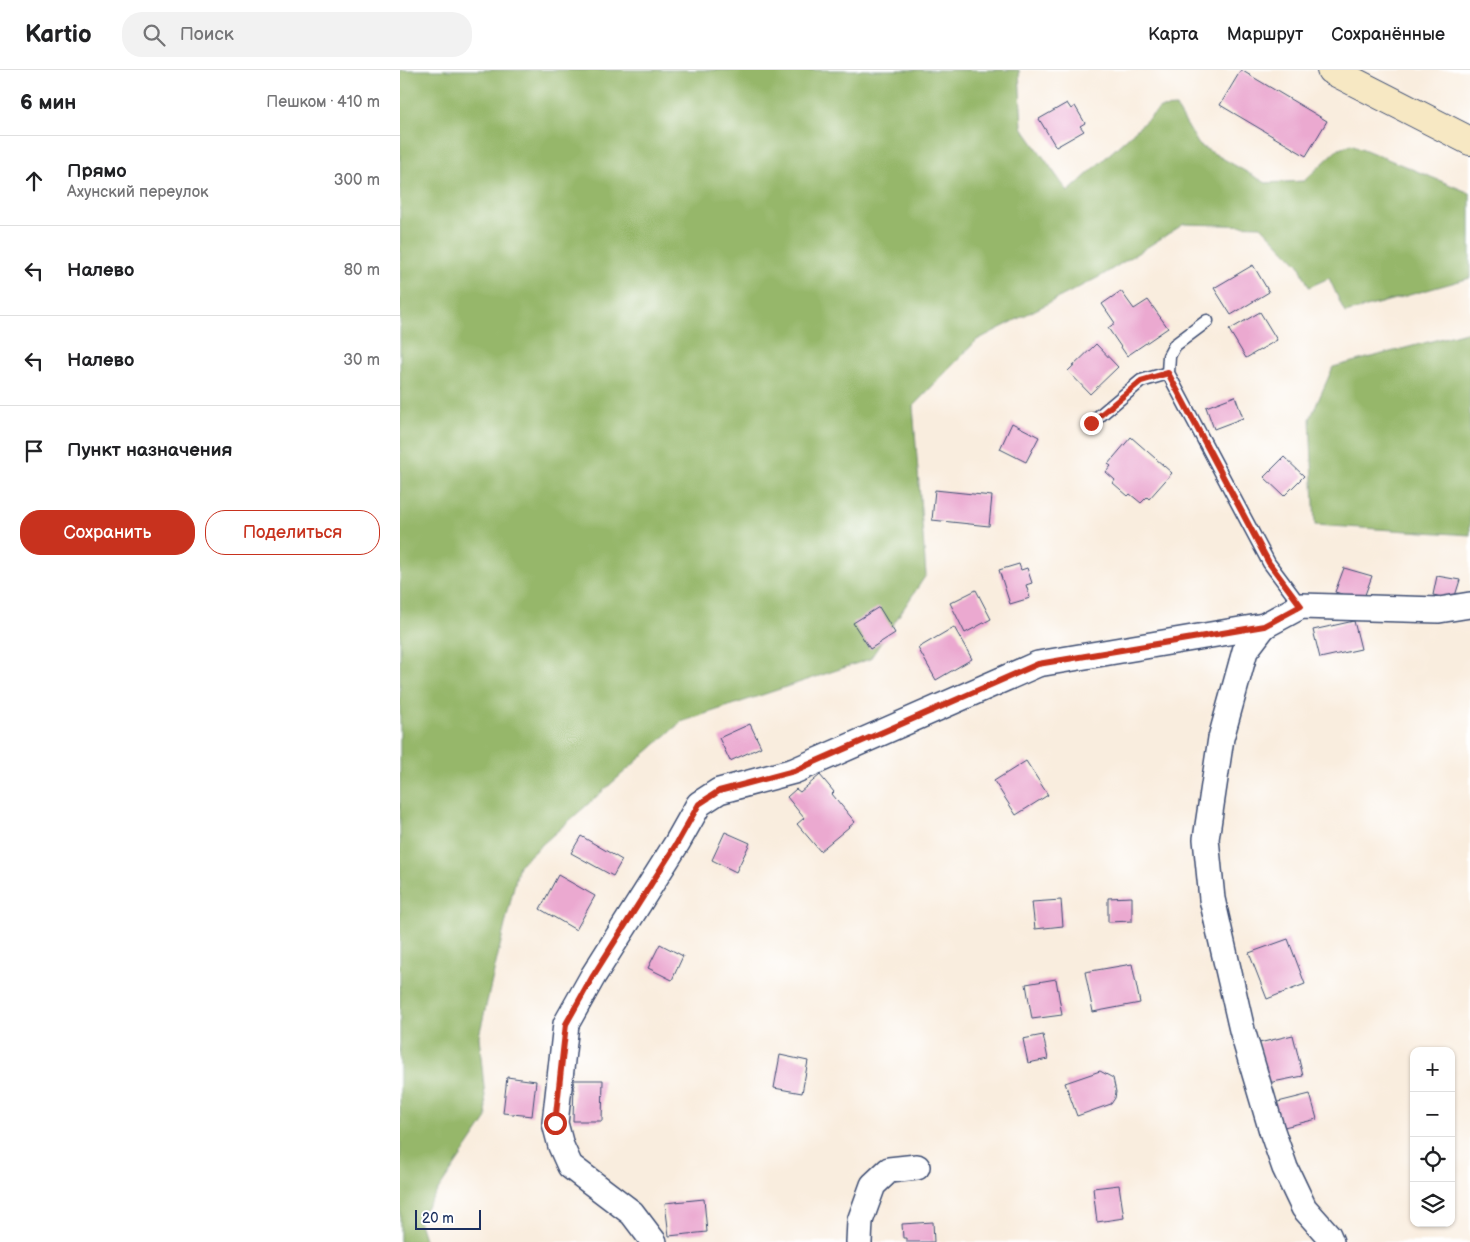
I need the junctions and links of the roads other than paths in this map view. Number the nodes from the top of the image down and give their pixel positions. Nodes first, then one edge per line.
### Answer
1 (1331, 70) edge
2 (1470, 141) edge
3 (1207, 321) dead end
4 (1168, 373) junction
5 (1091, 423) dead end
6 (1470, 605) edge
7 (1301, 606) junction
8 (1264, 626) junction
9 (917, 1167) dead end
10 (654, 1242) edge
11 (859, 1242) edge
12 (1331, 1242) edge

1 - 2 street
3 - 4 lane
4 - 5 lane
4 - 7 lane
6 - 7 street
7 - 8 street
8 - 10 street
8 - 12 street
9 - 11 street

